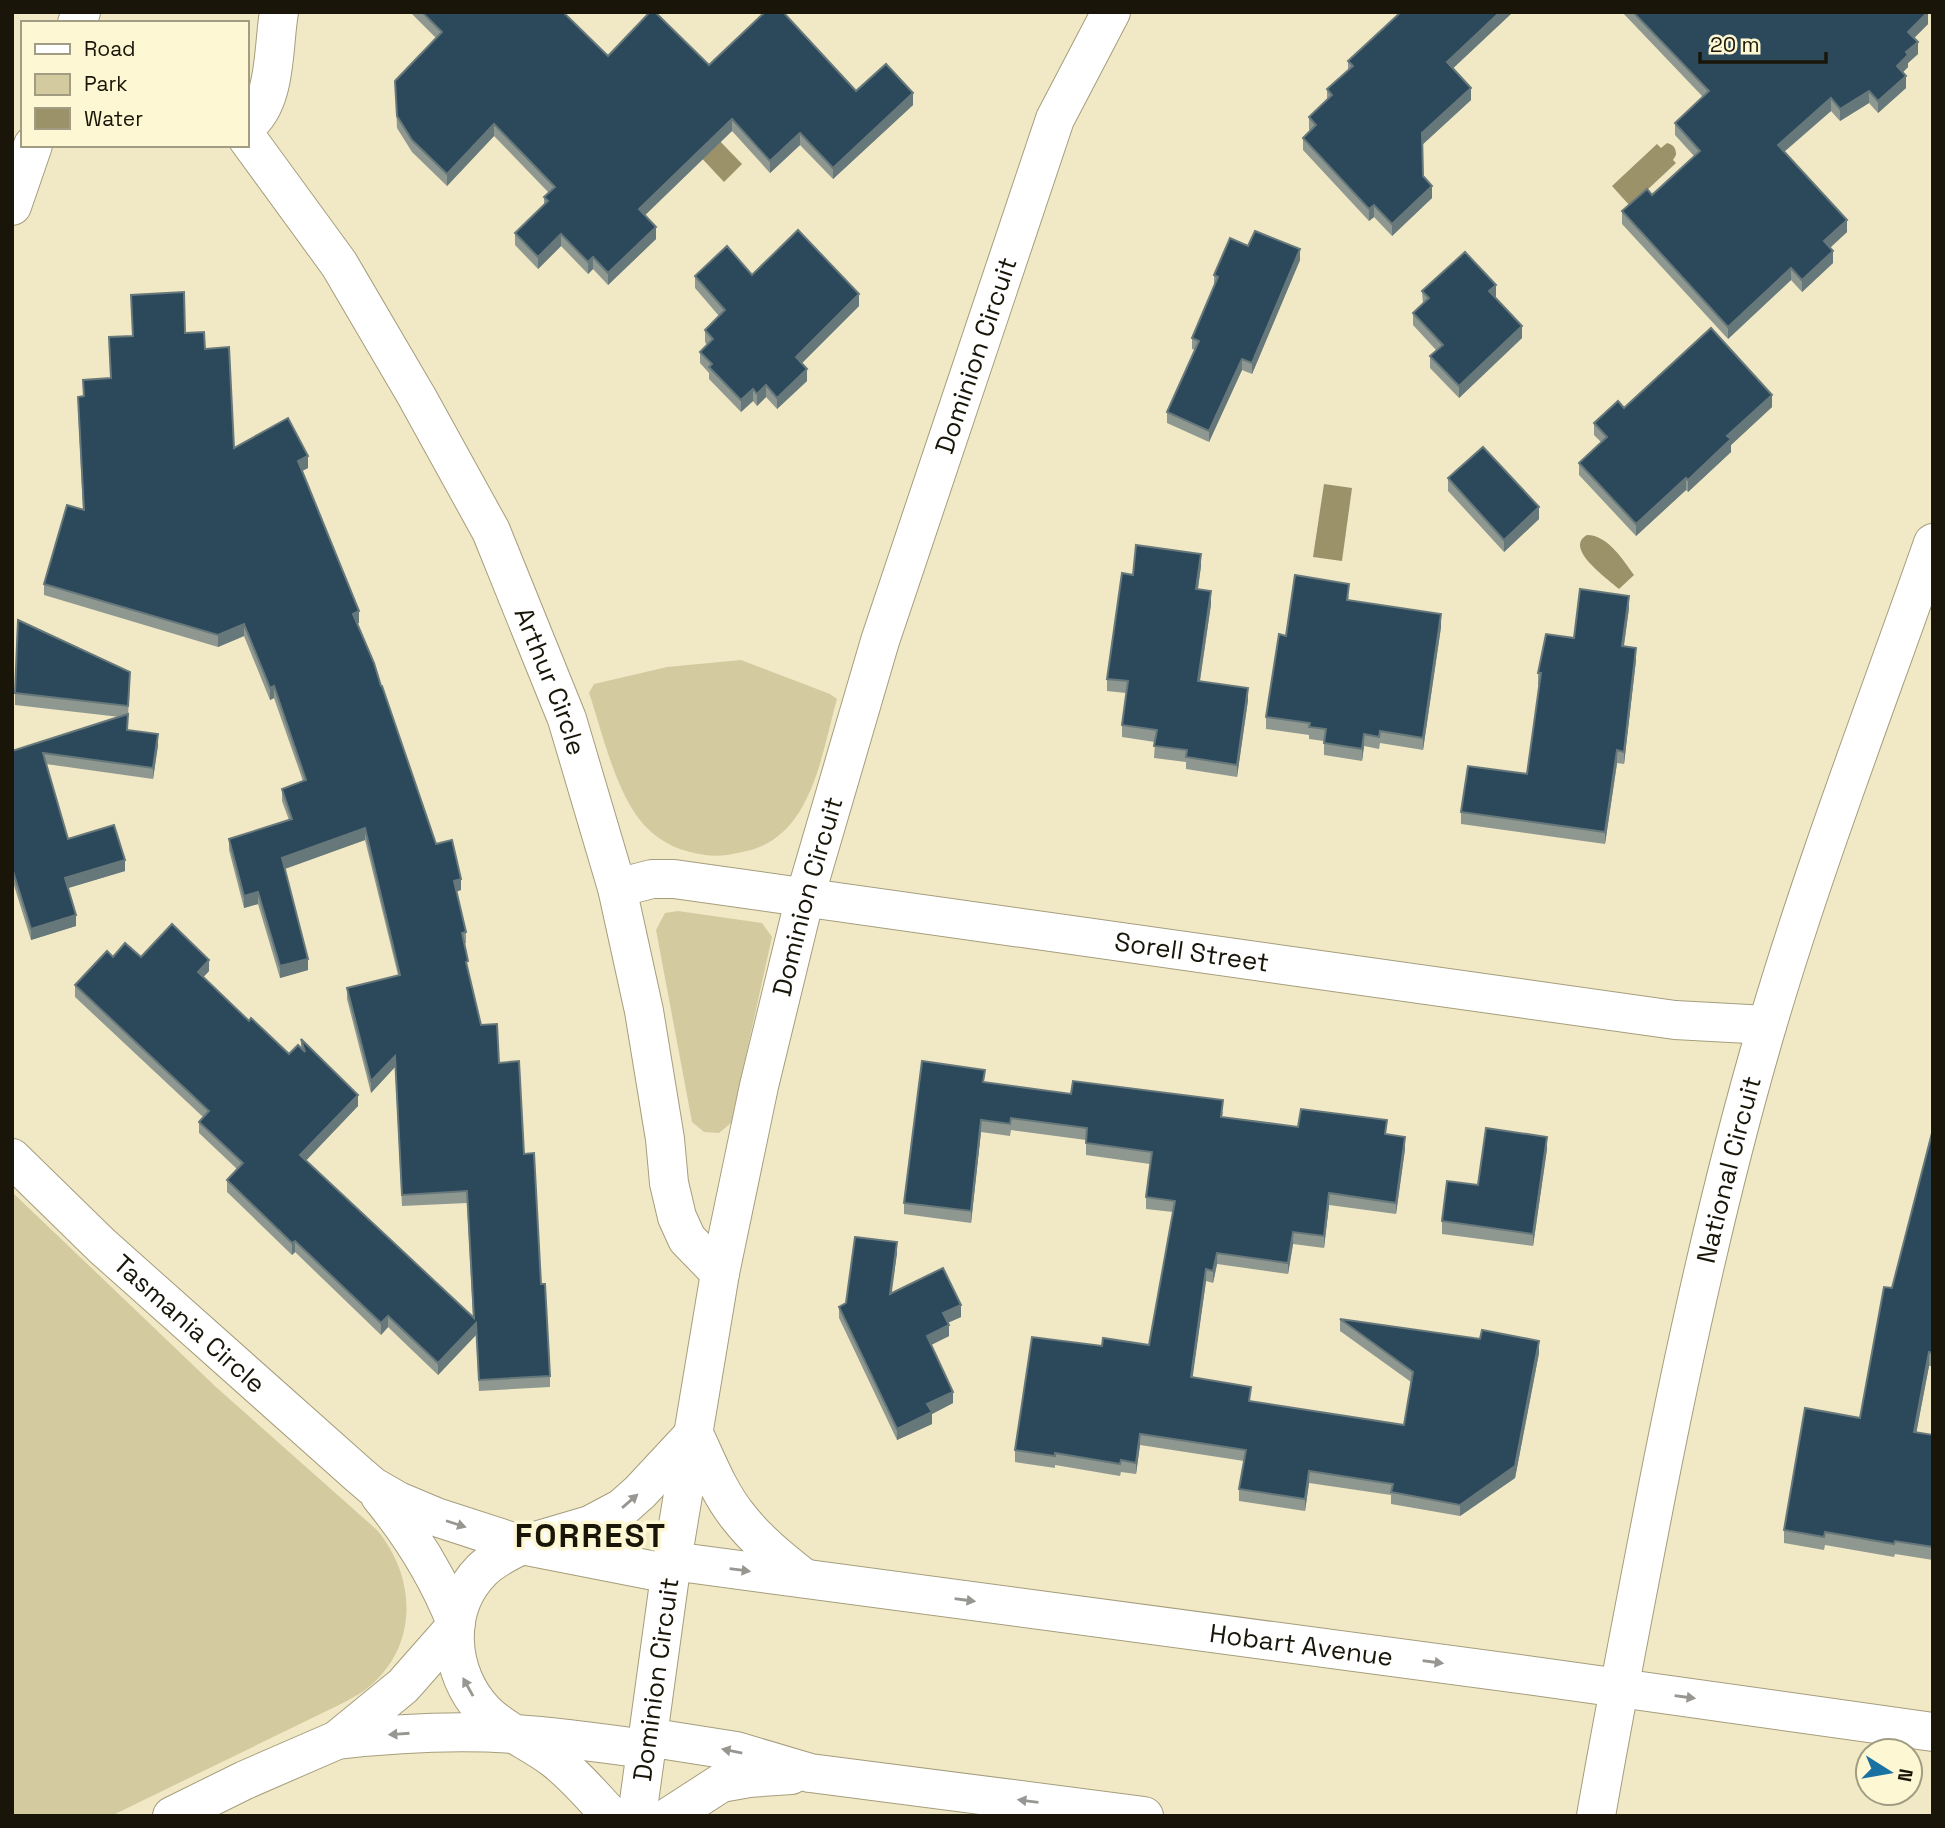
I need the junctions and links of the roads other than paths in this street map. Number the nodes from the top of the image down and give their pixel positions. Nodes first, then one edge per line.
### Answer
1 (279, 12) edge
2 (1111, 12) edge
3 (248, 124) edge
4 (248, 139) edge
5 (32, 147) edge
6 (12, 206) edge
7 (1933, 543) edge
8 (617, 888) junction
9 (805, 897) junction
10 (1768, 1025) junction
11 (12, 1158) edge
12 (720, 1273) junction
13 (695, 1434) junction
14 (372, 1486) junction
15 (522, 1545) junction
16 (671, 1568) junction
17 (804, 1579) junction
18 (456, 1625) junction
19 (1618, 1688) junction
20 (1933, 1731) edge
21 (516, 1734) junction
22 (337, 1740) junction
23 (646, 1743) junction
24 (810, 1773) junction
25 (172, 1816) edge
26 (611, 1816) edge
27 (638, 1816) edge
28 (670, 1816) edge
29 (1144, 1816) edge
30 (1597, 1816) edge

1 - 3 street
2 - 9 street, Dominion Circuit
4 - 8 street, Arthur Circle
5 - 6 street
7 - 10 street, National Circuit
8 - 9 street, Sorell Street
8 - 12 street, Arthur Circle
9 - 10 street, Sorell Street
9 - 12 street, Dominion Circuit
10 - 19 street, National Circuit
11 - 14 street, Tasmania Circle
12 - 13 street, Dominion Circuit
15 -> 13 street
13 - 16 street, Dominion Circuit
13 - 17 street
14 -> 15 street, Tasmania Circle
14 - 18 street, Tasmania Circle
15 - 16 street, Hobart Avenue
15 - 18 street
16 -> 17 street, Hobart Avenue
16 - 23 street, Dominion Circuit
17 -> 19 street, Hobart Avenue
21 -> 18 street
18 - 22 street
19 -> 20 street, Hobart Avenue
19 - 30 street, National Circuit
21 -> 22 street
21 - 23 street
21 - 26 street
22 - 25 street
24 -> 23 street
23 - 27 street, Dominion Circuit
24 - 28 street
29 -> 24 street

